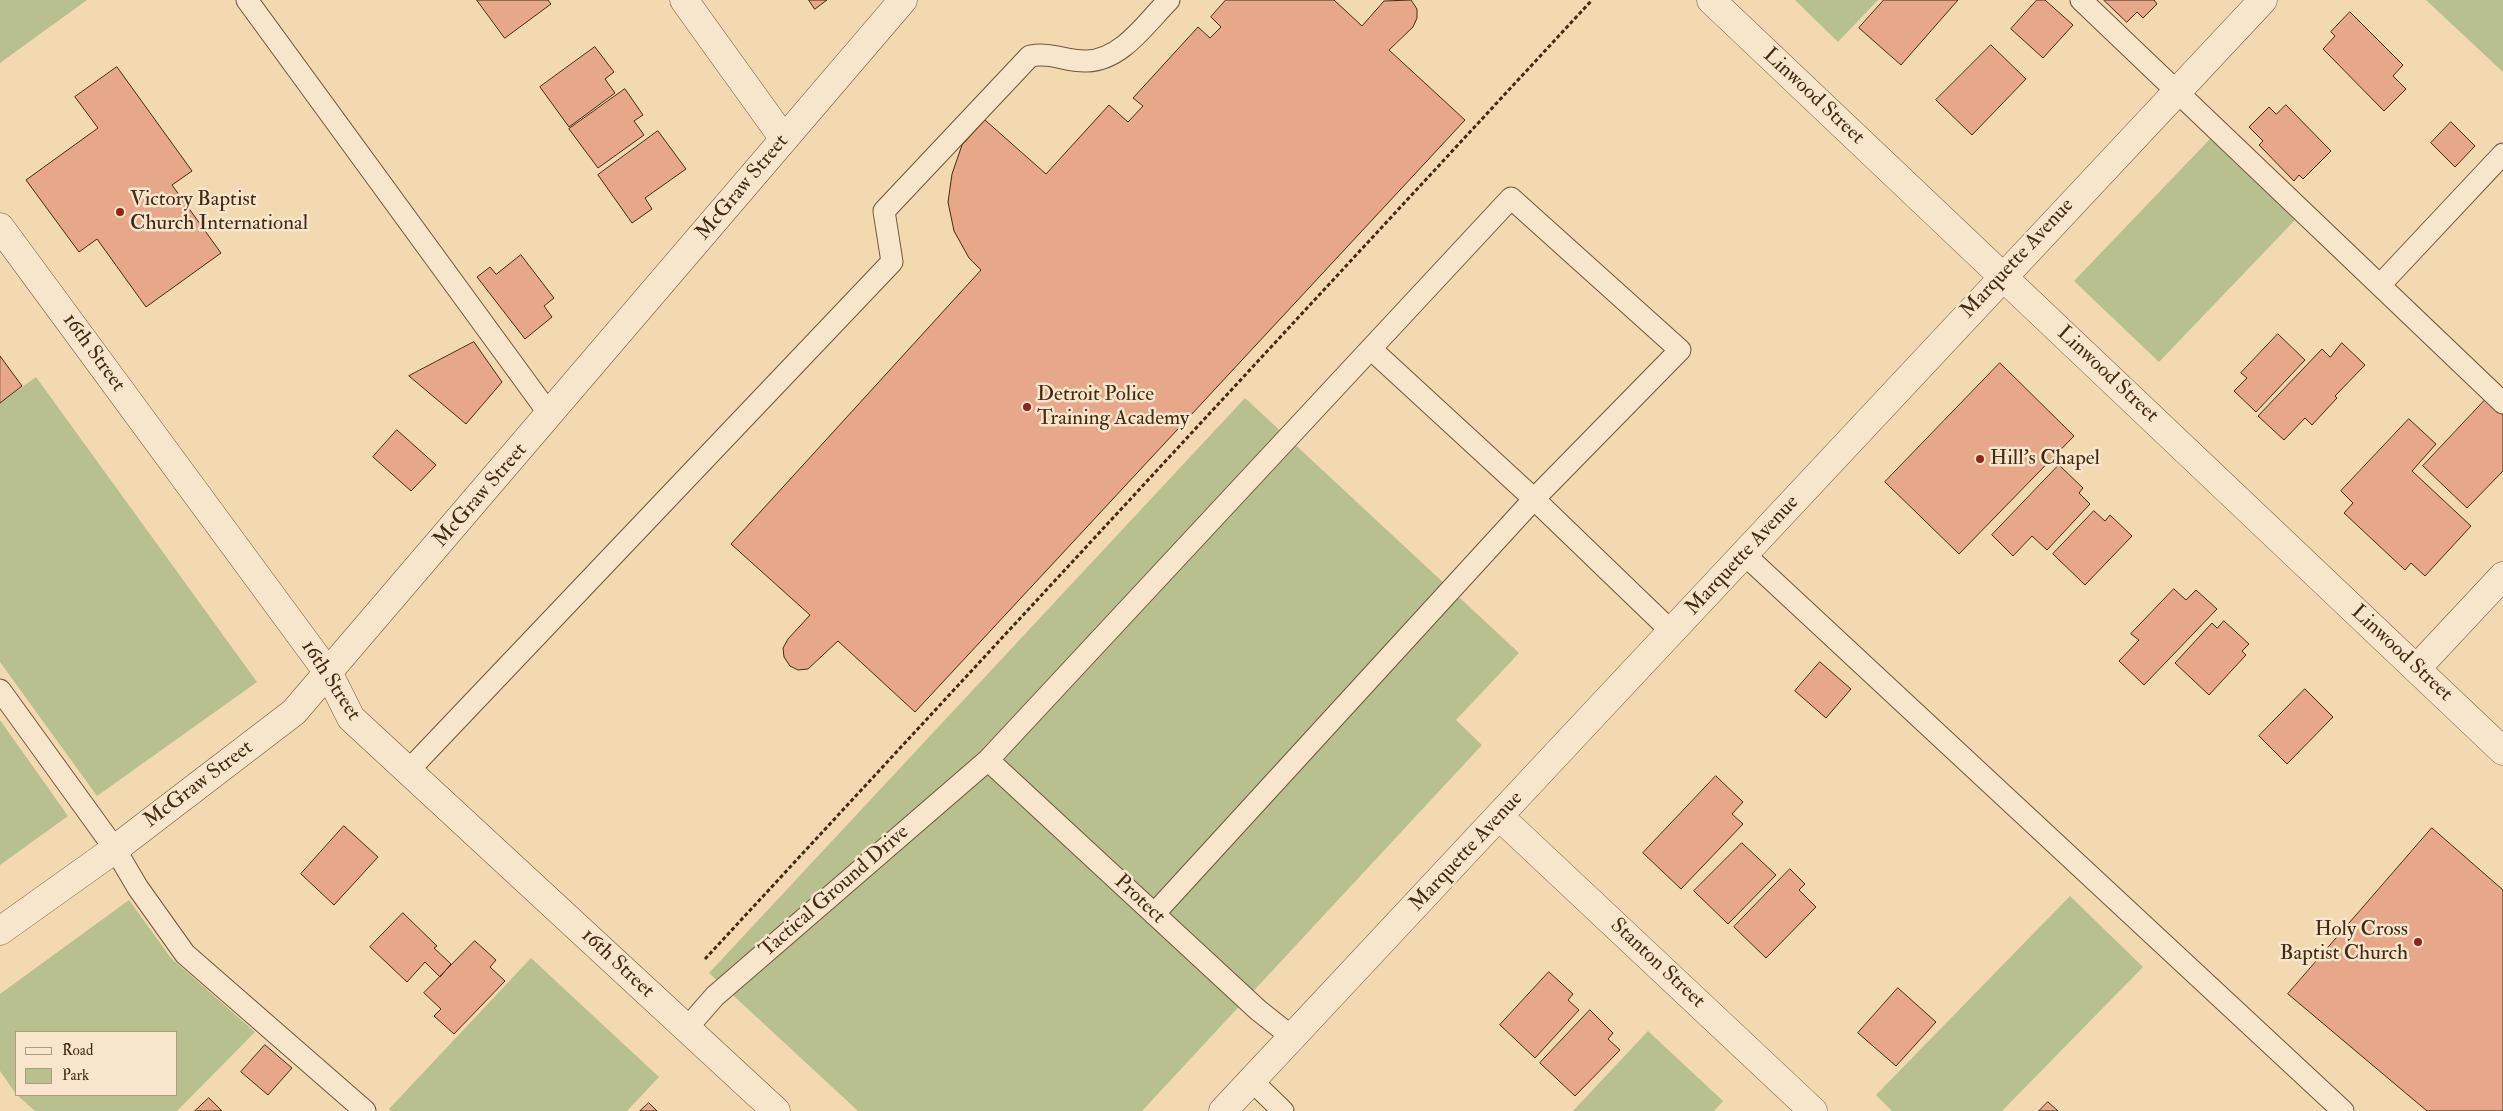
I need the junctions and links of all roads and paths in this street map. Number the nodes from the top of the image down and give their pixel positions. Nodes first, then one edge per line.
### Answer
1 (248, 0) edge
2 (684, 0) edge
3 (903, 0) edge
4 (1169, 0) edge
5 (1592, 0) edge
6 (1711, 0) edge
7 (2081, 0) edge
8 (2263, 0) edge
9 (2176, 92) junction
10 (784, 139) junction
11 (2503, 154) edge
12 (0, 227) edge
13 (2003, 277) junction
14 (2380, 285) junction
15 (1371, 349) junction
16 (2503, 403) edge
17 (550, 414) junction
18 (1534, 498) junction
19 (1744, 554) junction
20 (2503, 576) edge
21 (1672, 632) junction
22 (2416, 668) junction
23 (328, 674) junction
24 (0, 690) edge
25 (2503, 750) edge
26 (988, 760) junction
27 (408, 771) junction
28 (1500, 817) junction
29 (116, 849) junction
30 (1154, 914) junction
31 (0, 930) edge
32 (698, 966) dead end
33 (687, 1028) junction
34 (1292, 1037) junction
35 (1251, 1080) junction
36 (364, 1111) edge
37 (776, 1111) edge
38 (1222, 1111) edge
39 (1283, 1111) edge
40 (1813, 1111) edge
41 (2343, 1111) edge

1 - 17 lane
2 - 10 street
3 - 10 street, McGraw Street
4 - 27 lane
5 - 32 path
6 - 13 street, Linwood Street
7 - 9 lane
8 - 9 street, Marquette Avenue
9 - 13 street, Marquette Avenue
9 - 14 lane
10 - 17 street, McGraw Street
11 - 14 lane
12 - 23 street, 16th Street
13 - 19 street, Marquette Avenue
13 - 22 street, Linwood Street
14 - 16 lane
15 - 18 lane
15 - 18 lane, Tactical Ground Drive
15 - 26 lane, Tactical Ground Drive
17 - 23 street, McGraw Street
18 - 21 lane
18 - 30 lane
19 - 21 street, Marquette Avenue
19 - 41 lane
20 - 22 street
21 - 28 street, Marquette Avenue
22 - 25 street, Linwood Street
23 - 27 street, 16th Street
23 - 29 street, McGraw Street
24 - 29 lane
26 - 30 lane, Protect
26 - 33 lane, Tactical Ground Drive
27 - 33 street, 16th Street
28 - 34 street, Marquette Avenue
28 - 40 street, Stanton Street
29 - 31 street, McGraw Street
29 - 36 lane
30 - 34 lane, Protect
33 - 37 street, 16th Street
34 - 35 street, Marquette Avenue
35 - 38 street, Marquette Avenue
35 - 39 lane

